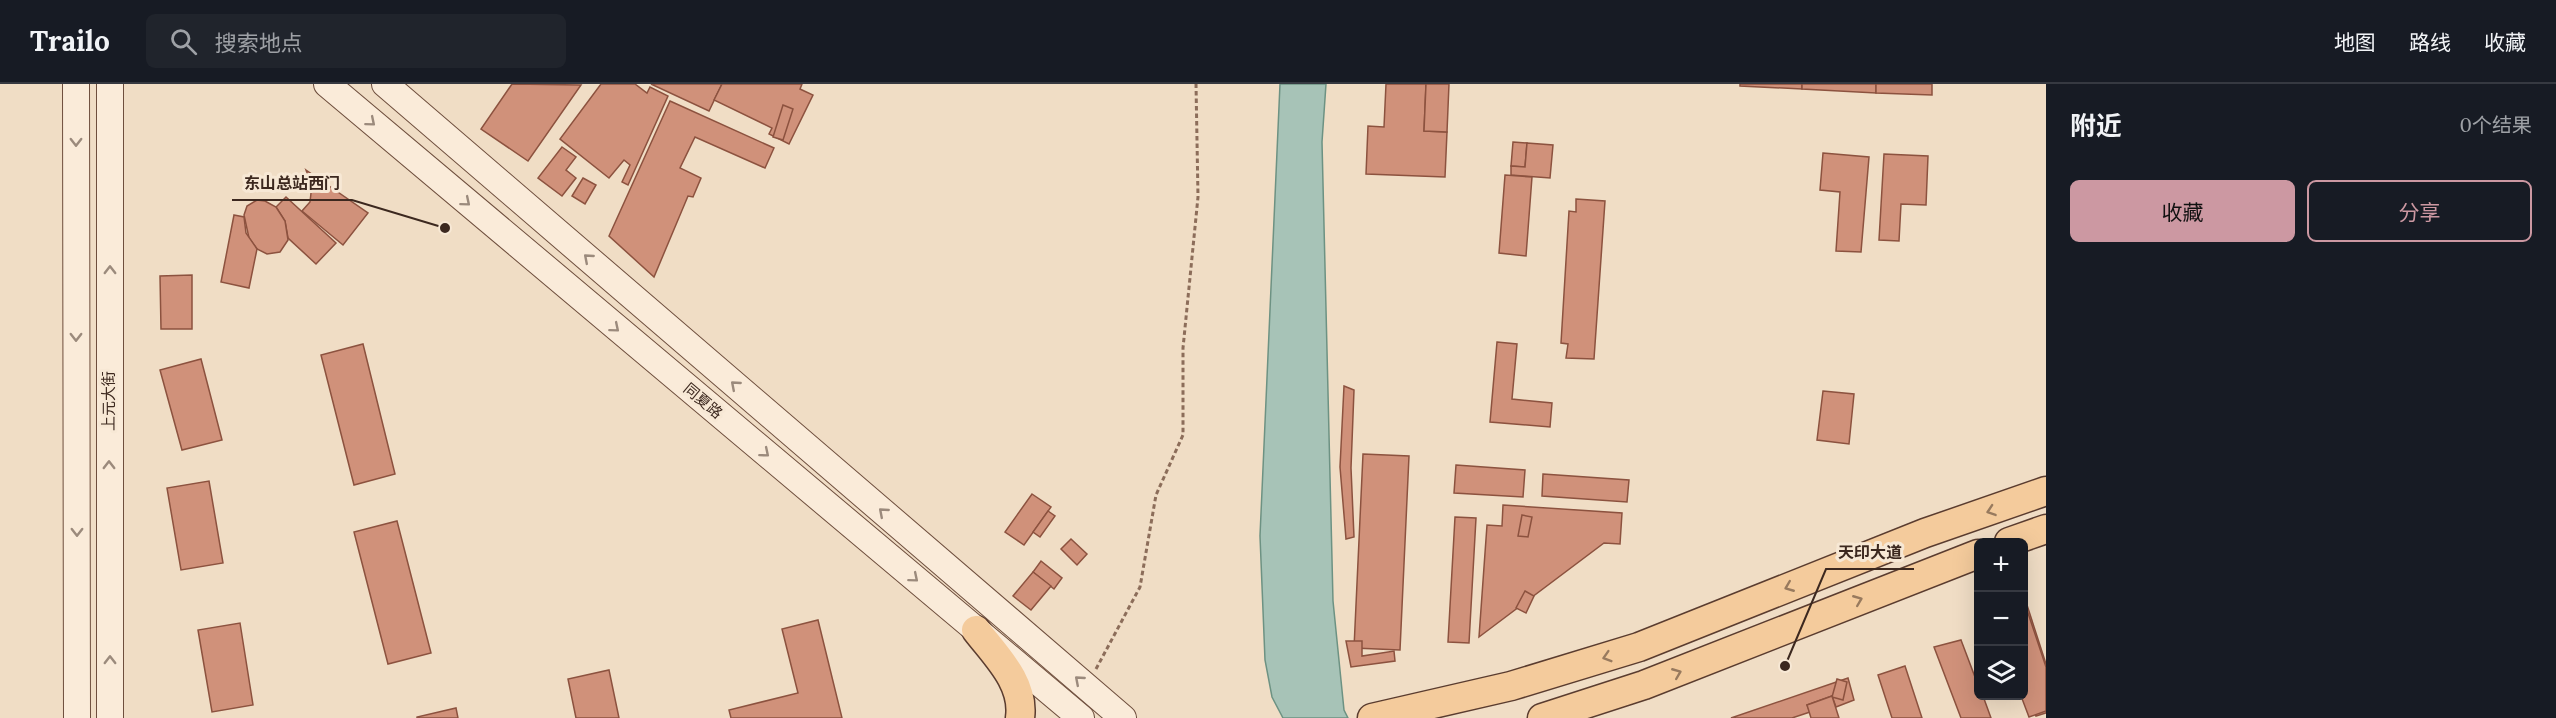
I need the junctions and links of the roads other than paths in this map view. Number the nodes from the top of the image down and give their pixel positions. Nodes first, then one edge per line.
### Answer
1 (75, 84) edge
2 (110, 84) edge
3 (327, 84) edge
4 (385, 84) edge
5 (2046, 491) edge
6 (2046, 529) edge
7 (2022, 538) edge
8 (1974, 556) edge
9 (976, 630) junction
10 (77, 718) edge
11 (110, 718) edge
12 (1020, 718) edge
13 (1081, 718) edge
14 (1123, 718) edge
15 (1374, 718) edge
16 (1542, 718) edge

1 -> 10 main road
11 -> 2 main road, 上元大街
3 -> 9 main road, 同夏路
14 -> 4 main road
5 -> 15 main road
6 - 7 main road
16 -> 8 main road
9 - 12 main road
9 - 13 main road, 同夏路

